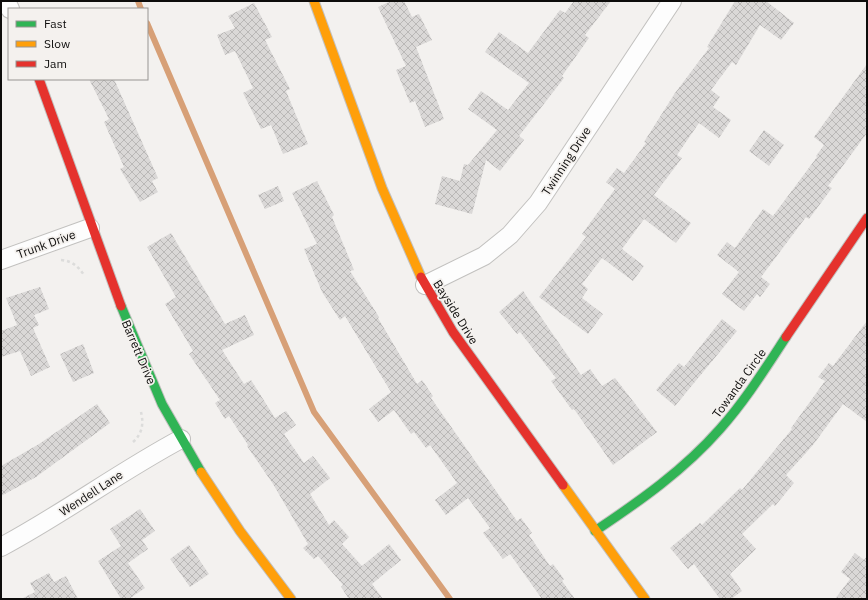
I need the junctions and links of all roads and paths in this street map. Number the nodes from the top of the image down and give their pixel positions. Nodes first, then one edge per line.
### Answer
1 (314, 1) edge
2 (672, 1) edge
3 (39, 80) edge
4 (867, 218) edge
5 (90, 228) junction
6 (57, 259) dead end
7 (1, 260) edge
8 (87, 278) dead end
9 (425, 285) junction
10 (140, 407) dead end
11 (181, 439) junction
12 (134, 442) dead end
13 (596, 530) junction
14 (1, 547) edge
15 (291, 599) edge
16 (645, 599) edge

1 - 9 street, Bayside Drive
2 - 9 street, Twinning Drive
3 - 5 street, Barrett Drive
4 - 13 street, Towanda Circle
5 - 7 street, Trunk Drive
5 - 11 street, Barrett Drive
6 - 8 path
9 - 13 street, Bayside Drive
10 - 12 path
11 - 14 street, Wendell Lane
11 - 15 street, Barrett Drive
13 - 16 street, Bayside Drive

